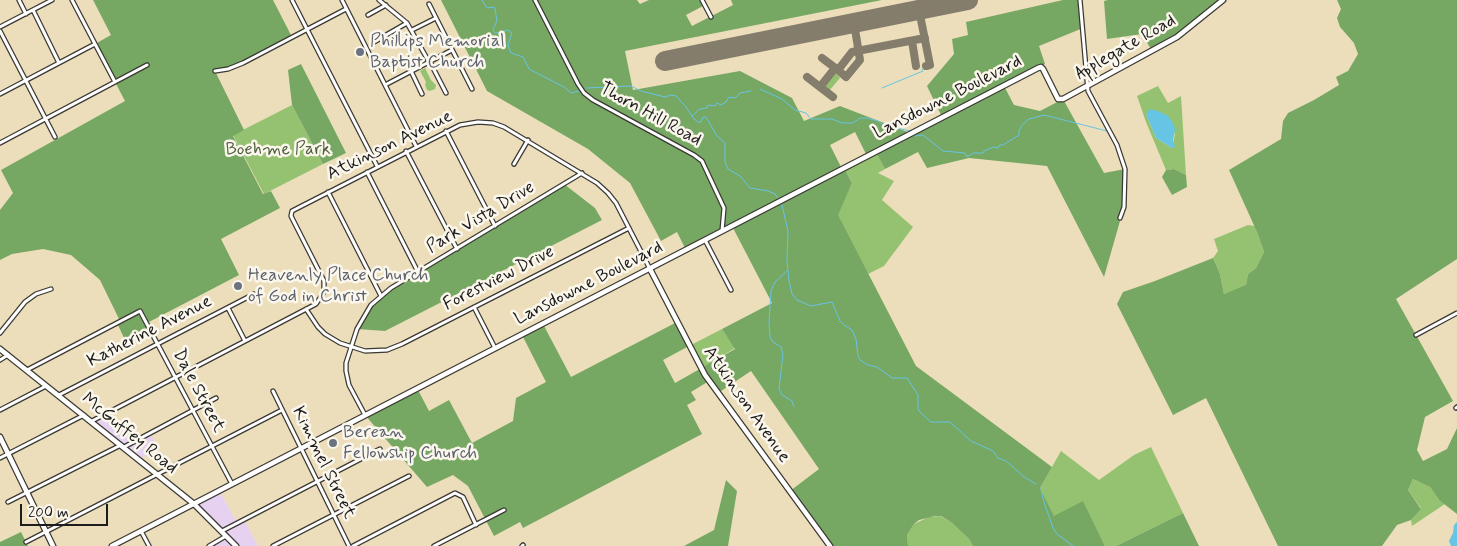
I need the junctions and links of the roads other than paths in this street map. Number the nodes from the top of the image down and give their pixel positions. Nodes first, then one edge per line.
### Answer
1 (19, 0) edge
2 (52, 0) edge
3 (72, 0) edge
4 (292, 0) edge
5 (342, 0) edge
6 (380, 0) edge
7 (535, 0) edge
8 (702, 0) edge
9 (1080, 0) edge
10 (1223, 0) edge
11 (429, 4) dead end
12 (386, 5) junction
13 (346, 9) junction
14 (33, 10) junction
15 (26, 14) junction
16 (368, 15) dead end
17 (711, 16) dead end
18 (436, 18) junction
19 (407, 23) junction
20 (0, 27) edge
21 (307, 30) junction
22 (412, 30) junction
23 (0, 31) edge
24 (374, 42) dead end
25 (95, 44) junction
26 (452, 50) junction
27 (430, 62) junction
28 (59, 63) junction
29 (147, 65) dead end
30 (215, 71) dead end
31 (411, 72) junction
32 (26, 81) junction
33 (115, 82) junction
34 (385, 85) junction
35 (1089, 86) junction
36 (472, 89) dead end
37 (446, 93) dead end
38 (0, 94) edge
39 (422, 94) dead end
40 (1064, 99) joint
41 (46, 119) junction
42 (446, 131) junction
43 (55, 137) dead end
44 (528, 140) junction
45 (0, 143) edge
46 (416, 146) junction
47 (406, 151) junction
48 (514, 164) dead end
49 (377, 166) junction
50 (367, 172) junction
51 (582, 173) junction
52 (328, 192) junction
53 (1120, 218) dead end
54 (495, 226) junction
55 (629, 228) junction
56 (722, 231) junction
57 (705, 240) junction
58 (457, 249) junction
59 (650, 269) junction
60 (418, 272) junction
61 (51, 289) dead end
62 (731, 290) dead end
63 (254, 294) dead end
64 (381, 296) junction
65 (474, 307) junction
66 (228, 308) junction
67 (306, 310) junction
68 (1457, 313) edge
69 (0, 333) edge
70 (1416, 335) dead end
71 (245, 341) junction
72 (158, 344) junction
73 (350, 347) junction
74 (495, 348) junction
75 (0, 349) edge
76 (8, 355) junction
77 (0, 360) edge
78 (27, 370) junction
79 (176, 377) junction
80 (47, 386) junction
81 (273, 391) dead end
82 (59, 395) junction
83 (216, 398) dead end
84 (0, 410) edge
85 (193, 410) junction
86 (282, 410) junction
87 (84, 415) junction
88 (364, 416) junction
89 (92, 421) junction
90 (0, 437) edge
91 (122, 446) junction
92 (212, 446) junction
93 (301, 449) junction
94 (380, 449) dead end
95 (8, 454) junction
96 (0, 458) edge
97 (157, 474) junction
98 (409, 476) dead end
99 (317, 482) junction
100 (232, 484) junction
101 (27, 492) junction
102 (8, 502) dead end
103 (194, 504) junction
104 (504, 510) dead end
105 (334, 515) junction
106 (476, 525) junction
107 (46, 531) junction
108 (141, 531) junction
109 (222, 531) junction
110 (226, 536) junction
111 (26, 542) dead end
112 (53, 546) edge
113 (112, 546) edge
114 (149, 546) edge
115 (209, 546) edge
116 (236, 546) edge
117 (273, 546) edge
118 (350, 546) edge
119 (354, 546) edge
120 (434, 546) edge
121 (830, 546) edge

1 - 15 street
2 - 14 street
3 - 25 street
4 - 21 street
5 - 13 street
6 - 12 street
7 - 56 street, Thorn Hill Road
8 - 17 street
9 - 35 street
10 - 35 street, Applegate Road
11 - 18 street
12 - 16 street
12 - 19 street
13 - 21 street
13 - 34 street
14 - 15 street
14 - 28 street
15 - 20 street
18 - 22 street
18 - 26 street
19 - 22 street
19 - 24 street
21 - 30 street
21 - 49 street
22 - 27 street
23 - 32 street
25 - 28 street
25 - 33 street
26 - 27 street
26 - 36 street
27 - 31 street
27 - 37 street
28 - 32 street
29 - 33 street
31 - 34 street
31 - 39 street
32 - 38 street
32 - 41 street
33 - 41 street
34 - 46 street
35 - 40 street, Applegate Road
35 - 53 street
40 - 56 street, Lansdowne Boulevard
41 - 43 street
41 - 45 street
42 - 44 street, Atkinson Avenue
42 - 46 street, Atkinson Avenue
42 - 54 street
44 - 48 street
44 - 51 street, Atkinson Avenue
46 - 47 street, Atkinson Avenue
47 - 49 street, Atkinson Avenue
47 - 58 street
49 - 50 street, Atkinson Avenue
50 - 52 street, Atkinson Avenue
50 - 60 street
51 - 54 street, Park Vista Drive
51 - 55 street, Atkinson Avenue
52 - 64 street
52 - 67 street, Atkinson Avenue
54 - 58 street, Park Vista Drive
55 - 59 street, Atkinson Avenue
55 - 65 street, Forestview Drive
56 - 57 street, Lansdowne Boulevard
57 - 59 street, Lansdowne Boulevard
57 - 62 street
58 - 60 street, Park Vista Drive
59 - 74 street, Lansdowne Boulevard
59 - 121 street, Atkinson Avenue
60 - 64 street, Park Vista Drive
61 - 69 street
63 - 66 street, Katherine Avenue
64 - 73 street, Park Vista Drive
65 - 73 street, Forestview Drive
65 - 74 street
66 - 71 street
66 - 72 street, Katherine Avenue
67 - 71 street
67 - 73 street, Forestview Drive
68 - 70 street
71 - 79 street
72 - 78 street, Dale Street
72 - 79 street, Dale Street
72 - 82 street, Katherine Avenue
73 - 88 street, Park Vista Drive
74 - 88 street, Lansdowne Boulevard
75 - 76 street, McGuffey Road
76 - 77 street
76 - 78 street, McGuffey Road
78 - 80 street, McGuffey Road
79 - 85 street, Dale Street
79 - 89 street
80 - 82 street, McGuffey Road
80 - 84 street
81 - 86 street, Kimmel Street
82 - 87 street, McGuffey Road
83 - 85 street
85 - 91 street
85 - 92 street, Dale Street
86 - 92 street
86 - 93 street, Kimmel Street
87 - 89 street, McGuffey Road
87 - 95 street
88 - 93 street, Lansdowne Boulevard
89 - 91 street, McGuffey Road
90 - 95 street
91 - 97 street, McGuffey Road
91 - 101 street
92 - 97 street
92 - 100 street, Dale Street
93 - 99 street, Kimmel Street
93 - 100 street, Lansdowne Boulevard
94 - 99 street
95 - 96 street
95 - 101 street
97 - 103 street, McGuffey Road
97 - 107 street
98 - 105 street
99 - 105 street, Kimmel Street
99 - 109 street
100 - 103 street, Lansdowne Boulevard
101 - 102 street
101 - 107 street
103 - 108 street, Lansdowne Boulevard
103 - 109 street, McGuffey Road
104 - 106 street
105 - 117 street
105 - 118 street, Kimmel Street
106 - 119 street
106 - 120 street
107 - 111 street
107 - 112 street
108 - 113 street, Lansdowne Boulevard
108 - 114 street
109 - 110 street, McGuffey Road
110 - 115 street
110 - 116 street, McGuffey Road

